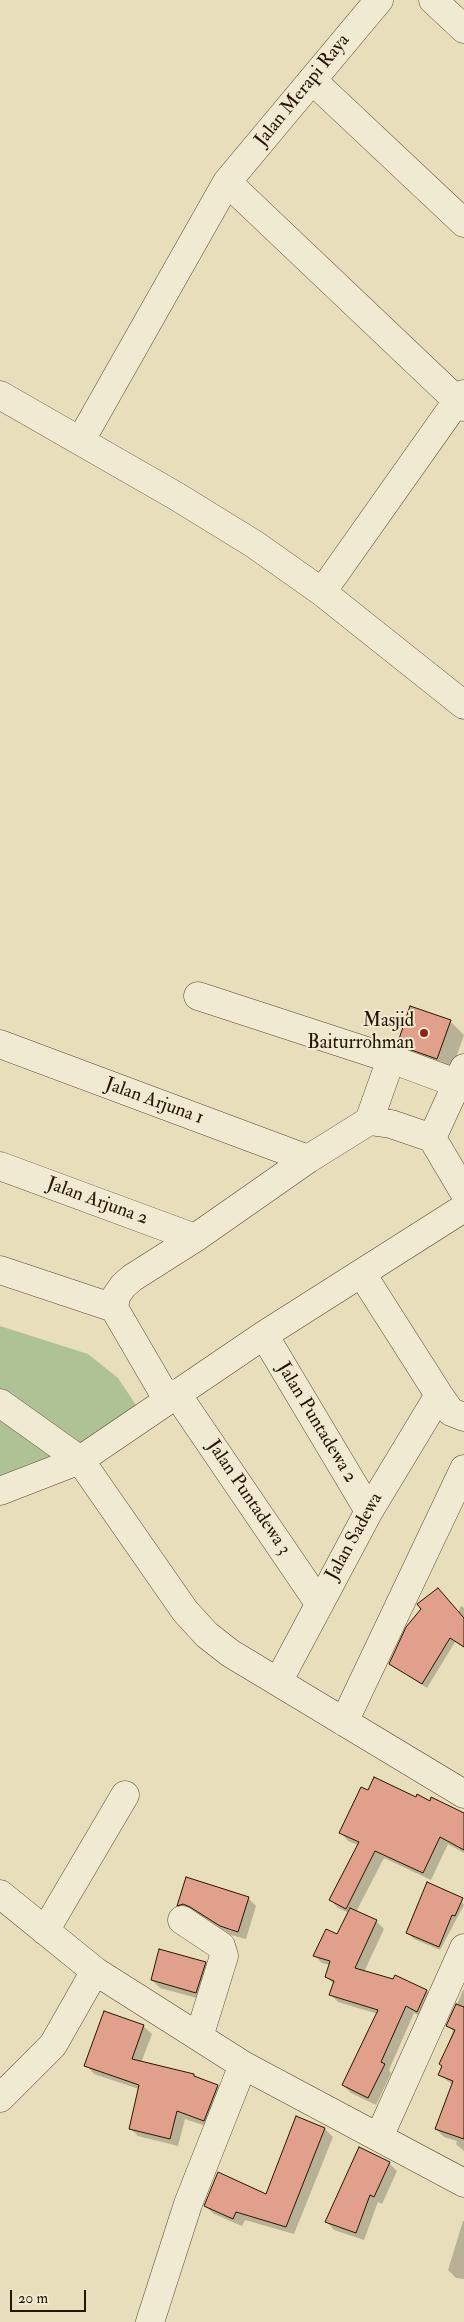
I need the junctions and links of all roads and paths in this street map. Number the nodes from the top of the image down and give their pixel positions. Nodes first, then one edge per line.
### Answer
1 (379, 0) edge
2 (433, 0) edge
3 (464, 29) edge
4 (312, 80) junction
5 (227, 182) junction
6 (464, 223) edge
7 (0, 395) edge
8 (462, 400) edge
9 (81, 440) junction
10 (322, 592) junction
11 (464, 706) edge
12 (198, 996) dead end
13 (0, 1044) edge
14 (391, 1059) junction
15 (462, 1080) edge
16 (369, 1121) junction
17 (432, 1138) junction
18 (308, 1159) junction
19 (0, 1166) edge
20 (464, 1192) edge
21 (464, 1208) edge
22 (194, 1238) junction
23 (0, 1270) edge
24 (362, 1274) junction
25 (114, 1308) junction
26 (264, 1334) junction
27 (172, 1396) junction
28 (439, 1396) junction
29 (0, 1404) edge
30 (464, 1418) edge
31 (80, 1460) junction
32 (464, 1469) edge
33 (0, 1491) edge
34 (369, 1511) junction
35 (319, 1602) junction
36 (278, 1682) junction
37 (344, 1722) junction
38 (464, 1794) edge
39 (125, 1795) dead end
40 (0, 1894) edge
41 (182, 1920) dead end
42 (45, 1931) junction
43 (464, 1948) edge
44 (95, 1971) junction
45 (199, 2037) junction
46 (243, 2065) junction
47 (0, 2098) edge
48 (378, 2137) junction
49 (464, 2183) edge
50 (150, 2322) edge

1 - 4 street, Jalan Merapi Raya
2 - 3 street
4 - 5 street, Jalan Merapi Raya
4 - 6 street
5 - 8 street
5 - 9 street, Jalan Merapi Raya
7 - 9 street
8 - 10 street
9 - 10 street
10 - 11 street
12 - 14 street
13 - 18 street, Jalan Arjuna 1
14 - 15 street
14 - 16 street
15 - 17 street
16 - 17 street
16 - 18 street
17 - 20 street
18 - 22 street
19 - 22 street, Jalan Arjuna 2
21 - 24 street
22 - 25 street
23 - 25 street
24 - 26 street
24 - 28 street
25 - 27 street, Jalan Puntadewa 3
26 - 27 street
26 - 34 street, Jalan Puntadewa 2
27 - 31 street
27 - 35 street, Jalan Puntadewa 3
28 - 30 street
28 - 34 street, Jalan Sadewa
29 - 31 street
31 - 33 street
31 - 36 street
32 - 37 street
34 - 35 street, Jalan Sadewa
35 - 36 street, Jalan Sadewa
36 - 37 street
37 - 38 street
39 - 42 street
40 - 42 street
41 - 45 street
42 - 44 street
43 - 48 street
44 - 45 street
44 - 47 street
45 - 46 street
46 - 48 street
46 - 50 street
48 - 49 street

